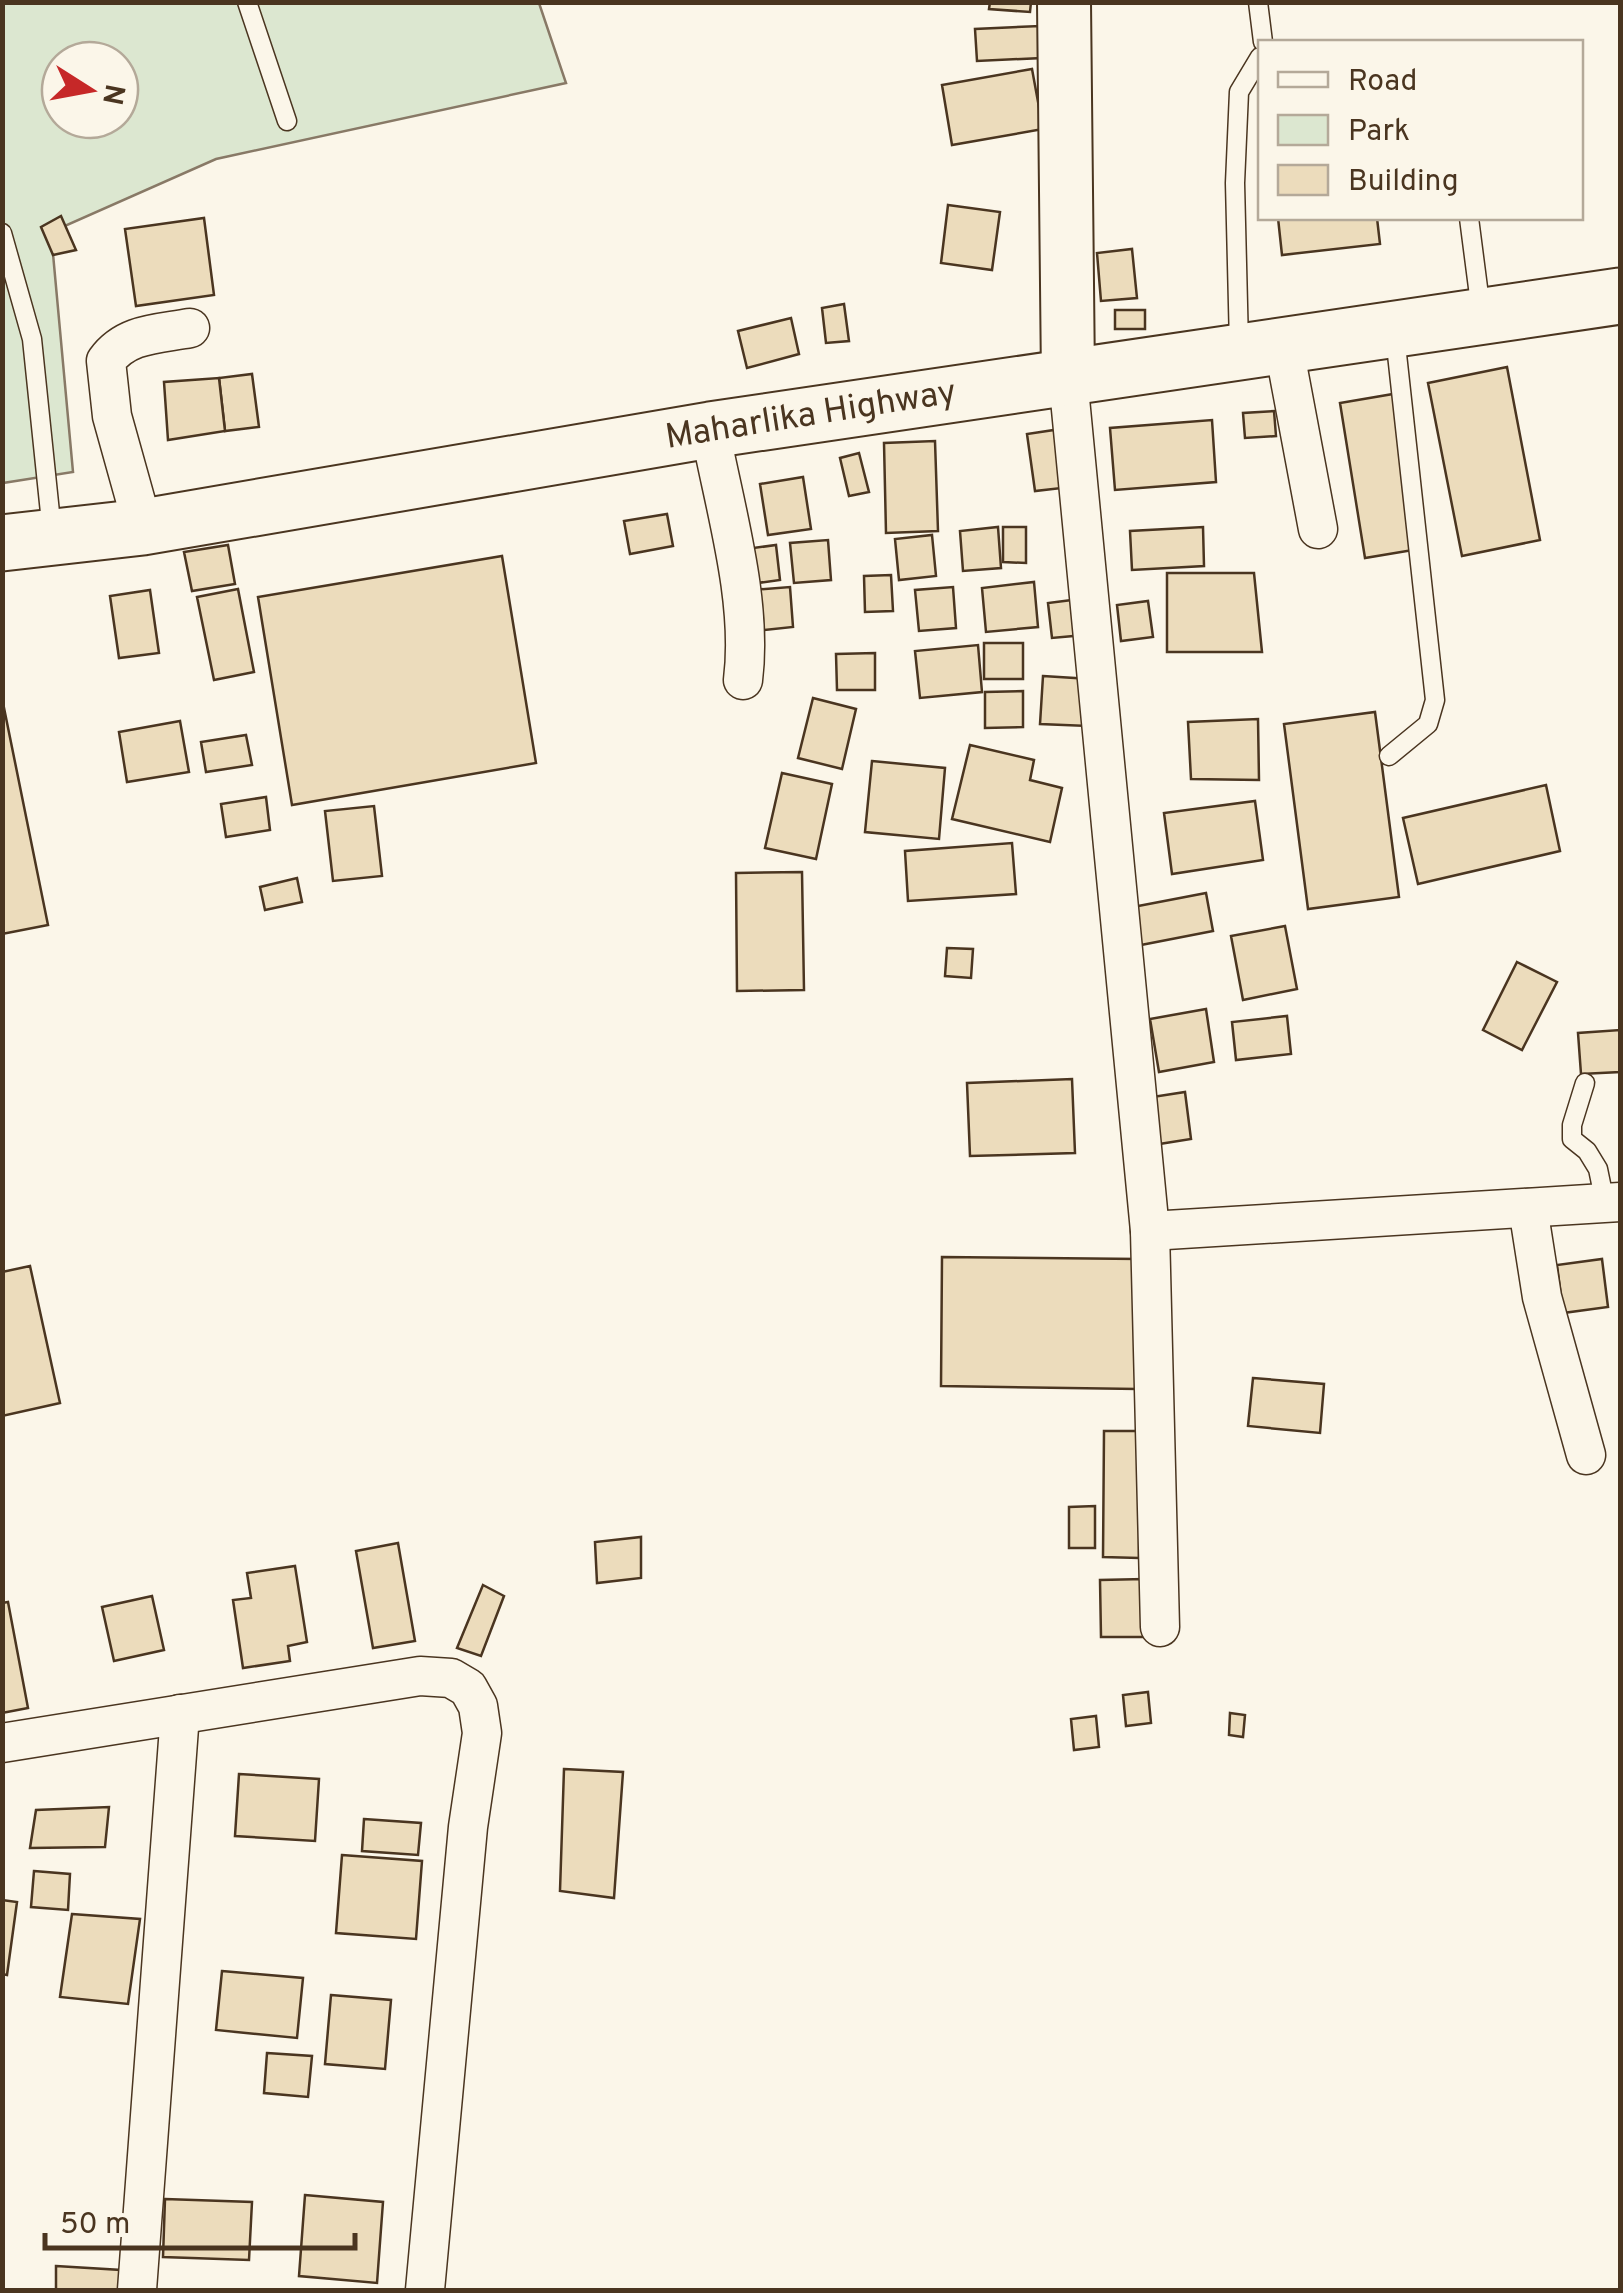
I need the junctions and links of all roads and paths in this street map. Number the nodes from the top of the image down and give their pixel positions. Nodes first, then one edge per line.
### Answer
1 (247, 2) edge
2 (1064, 2) edge
3 (1258, 2) edge
4 (1263, 40) edge
5 (1258, 60) edge
6 (287, 122) dead end
7 (1470, 220) edge
8 (2, 233) edge
9 (1620, 296) edge
10 (1482, 316) junction
11 (190, 328) dead end
12 (1394, 330) junction
13 (1262, 351) junction
14 (1068, 378) junction
15 (710, 430) junction
16 (142, 526) junction
17 (1318, 529) dead end
18 (28, 540) edge
19 (743, 680) dead end
20 (1388, 756) dead end
21 (1585, 1083) dead end
22 (1613, 1202) edge
23 (1528, 1208) junction
24 (1150, 1232) junction
25 (1586, 1455) dead end
26 (1160, 1627) dead end
27 (180, 1714) junction
28 (2, 1743) edge
29 (136, 2290) edge
30 (425, 2290) edge

1 - 6 lane
2 - 14 street
3 - 4 lane
5 - 13 lane
7 - 10 lane
8 - 18 lane
9 - 10 highway, Maharlika Highway
10 - 12 highway, Maharlika Highway
11 - 16 street
12 - 13 highway, Maharlika Highway
12 - 20 lane
13 - 14 highway, Maharlika Highway
13 - 17 street
14 - 15 highway, Maharlika Highway
14 - 24 street
15 - 16 highway, Maharlika Highway
15 - 19 street
16 - 18 highway, Maharlika Highway
21 - 22 lane
22 - 23 street
23 - 24 street
23 - 25 street
24 - 26 street
27 - 28 street
27 - 29 street
27 - 30 street

